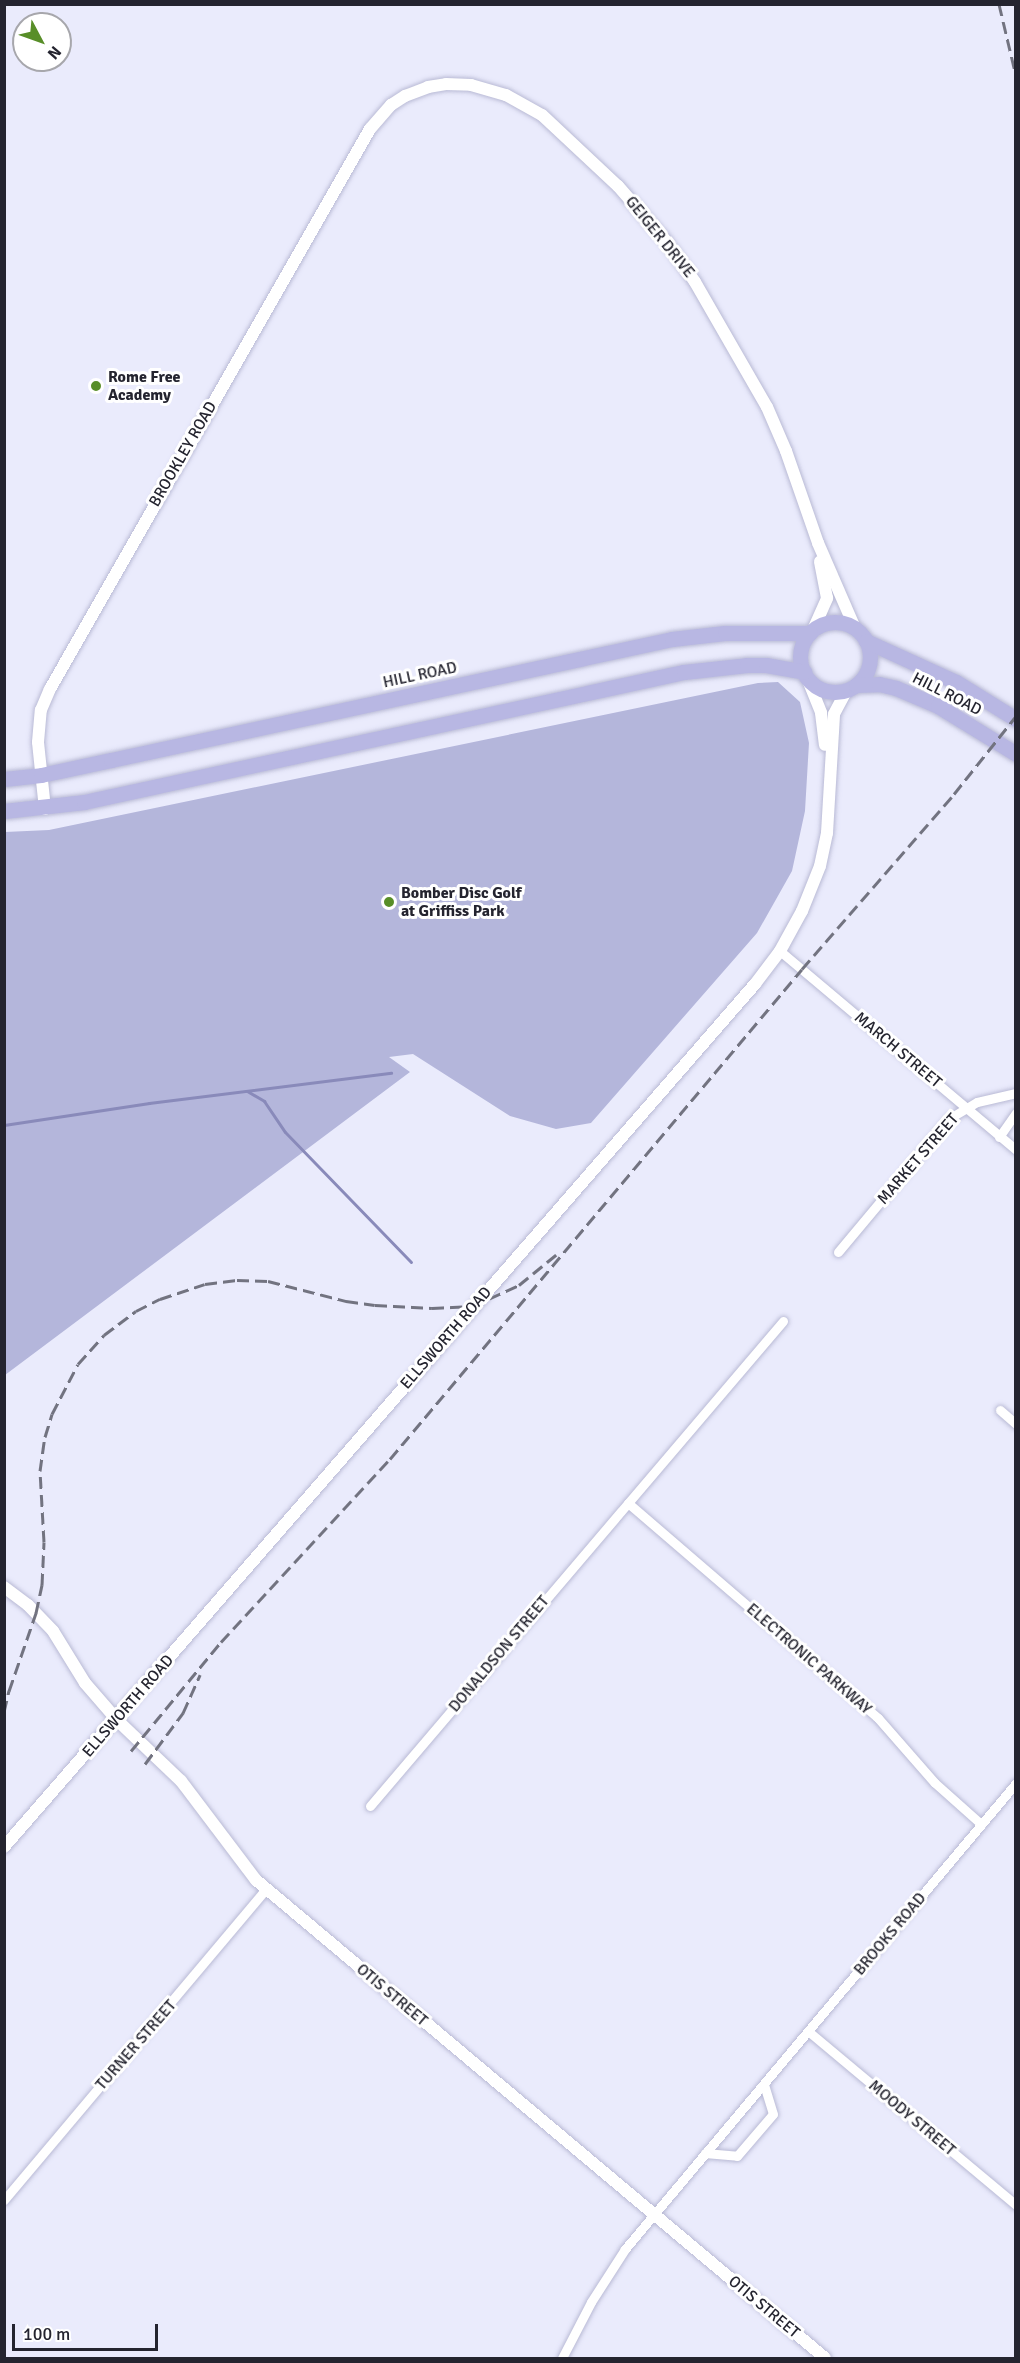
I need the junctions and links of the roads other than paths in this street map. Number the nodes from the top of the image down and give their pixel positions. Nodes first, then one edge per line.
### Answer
1 (381, 115) joint
2 (818, 543) junction
3 (855, 628) junction
4 (812, 632) junction
5 (866, 641) junction
6 (806, 676) junction
7 (852, 688) junction
8 (1016, 719) edge
9 (1016, 754) edge
10 (41, 775) junction
11 (4, 779) edge
12 (830, 800) junction
13 (45, 809) junction
14 (4, 811) edge
15 (780, 951) junction
16 (1016, 1093) edge
17 (965, 1107) junction
18 (1016, 1113) edge
19 (999, 1137) junction
20 (1016, 1150) edge
21 (838, 1252) dead end
22 (783, 1321) dead end
23 (1000, 1410) dead end
24 (1016, 1424) edge
25 (628, 1503) junction
26 (4, 1587) edge
27 (117, 1720) junction
28 (1016, 1783) edge
29 (370, 1806) dead end
30 (981, 1824) junction
31 (4, 1847) edge
32 (266, 1889) junction
33 (808, 2031) junction
34 (764, 2084) junction
35 (705, 2152) junction
36 (4, 2200) edge
37 (1016, 2205) edge
38 (654, 2214) junction
39 (572, 2344) junction
40 (562, 2358) edge
41 (574, 2358) edge
42 (825, 2358) edge

1 - 2 street, GEIGER DRIVE
1 - 10 street, BROOKLEY ROAD
2 - 3 street, GEIGER DRIVE
2 - 4 street, GEIGER DRIVE
3 - 4 main road
3 - 5 main road
4 - 6 main road
4 - 10 main road, HILL ROAD
5 - 7 main road
5 - 8 main road, HILL ROAD
6 - 7 main road
6 - 12 street, ELLSWORTH ROAD
6 - 13 main road
7 - 9 main road, HILL ROAD
7 - 12 street, ELLSWORTH ROAD
10 - 11 main road, HILL ROAD
10 - 13 street, BROOKLEY ROAD
12 - 15 street, ELLSWORTH ROAD
13 - 14 main road
15 - 17 street, MARCH STREET
15 - 27 street, ELLSWORTH ROAD
16 - 17 street, MARKET STREET
17 - 19 street, MARCH STREET
17 - 21 street, MARKET STREET
18 - 19 street
19 - 20 street, MARCH STREET
22 - 25 street
23 - 24 street
25 - 29 street, DONALDSON STREET
25 - 30 street, ELECTRONIC PARKWAY
26 - 27 street, OTIS STREET
27 - 31 street, ELLSWORTH ROAD
27 - 32 street, OTIS STREET
28 - 30 street, BROOKS ROAD
30 - 33 street, BROOKS ROAD
32 - 36 street, TURNER STREET
32 - 38 street, OTIS STREET
33 - 34 street, BROOKS ROAD
33 - 37 street, MOODY STREET
34 - 35 street, BROOKS ROAD
34 - 35 street
35 - 38 street, BROOKS ROAD
38 - 39 street, BROOKS ROAD
38 - 42 street, OTIS STREET
39 - 40 street, BROOKS ROAD
39 - 41 street

